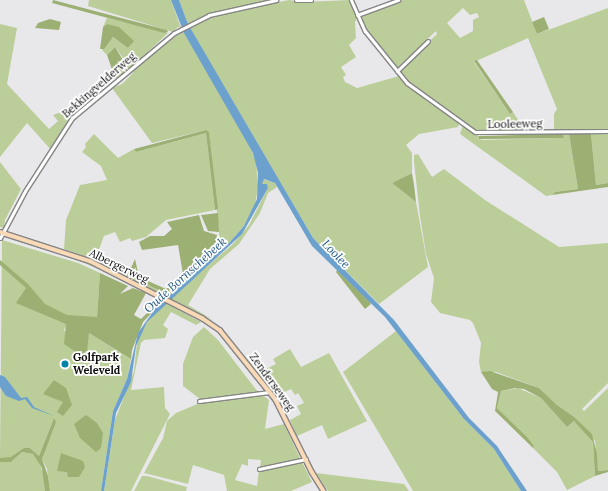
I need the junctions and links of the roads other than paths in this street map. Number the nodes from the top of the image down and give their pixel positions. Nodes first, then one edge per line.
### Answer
1 (276, 0) edge
2 (296, 0) edge
3 (312, 0) edge
4 (351, 0) edge
5 (398, 0) edge
6 (357, 15) junction
7 (428, 41) dead end
8 (397, 71) junction
9 (608, 131) edge
10 (1, 234) edge
11 (220, 330) joint
12 (270, 392) junction
13 (199, 401) dead end
14 (306, 459) junction
15 (259, 469) dead end
16 (324, 491) edge

1 - 10 street, Bekkingvelderweg
2 - 3 street
4 - 6 street, Looleeweg
5 - 6 street
6 - 8 street, Looleeweg
7 - 8 street
8 - 9 street, Looleeweg
10 - 11 main road, Albergerweg
11 - 12 main road, Zenderseweg
12 - 13 street
12 - 14 main road, Zenderseweg
14 - 15 street
14 - 16 main road, Zenderseweg

